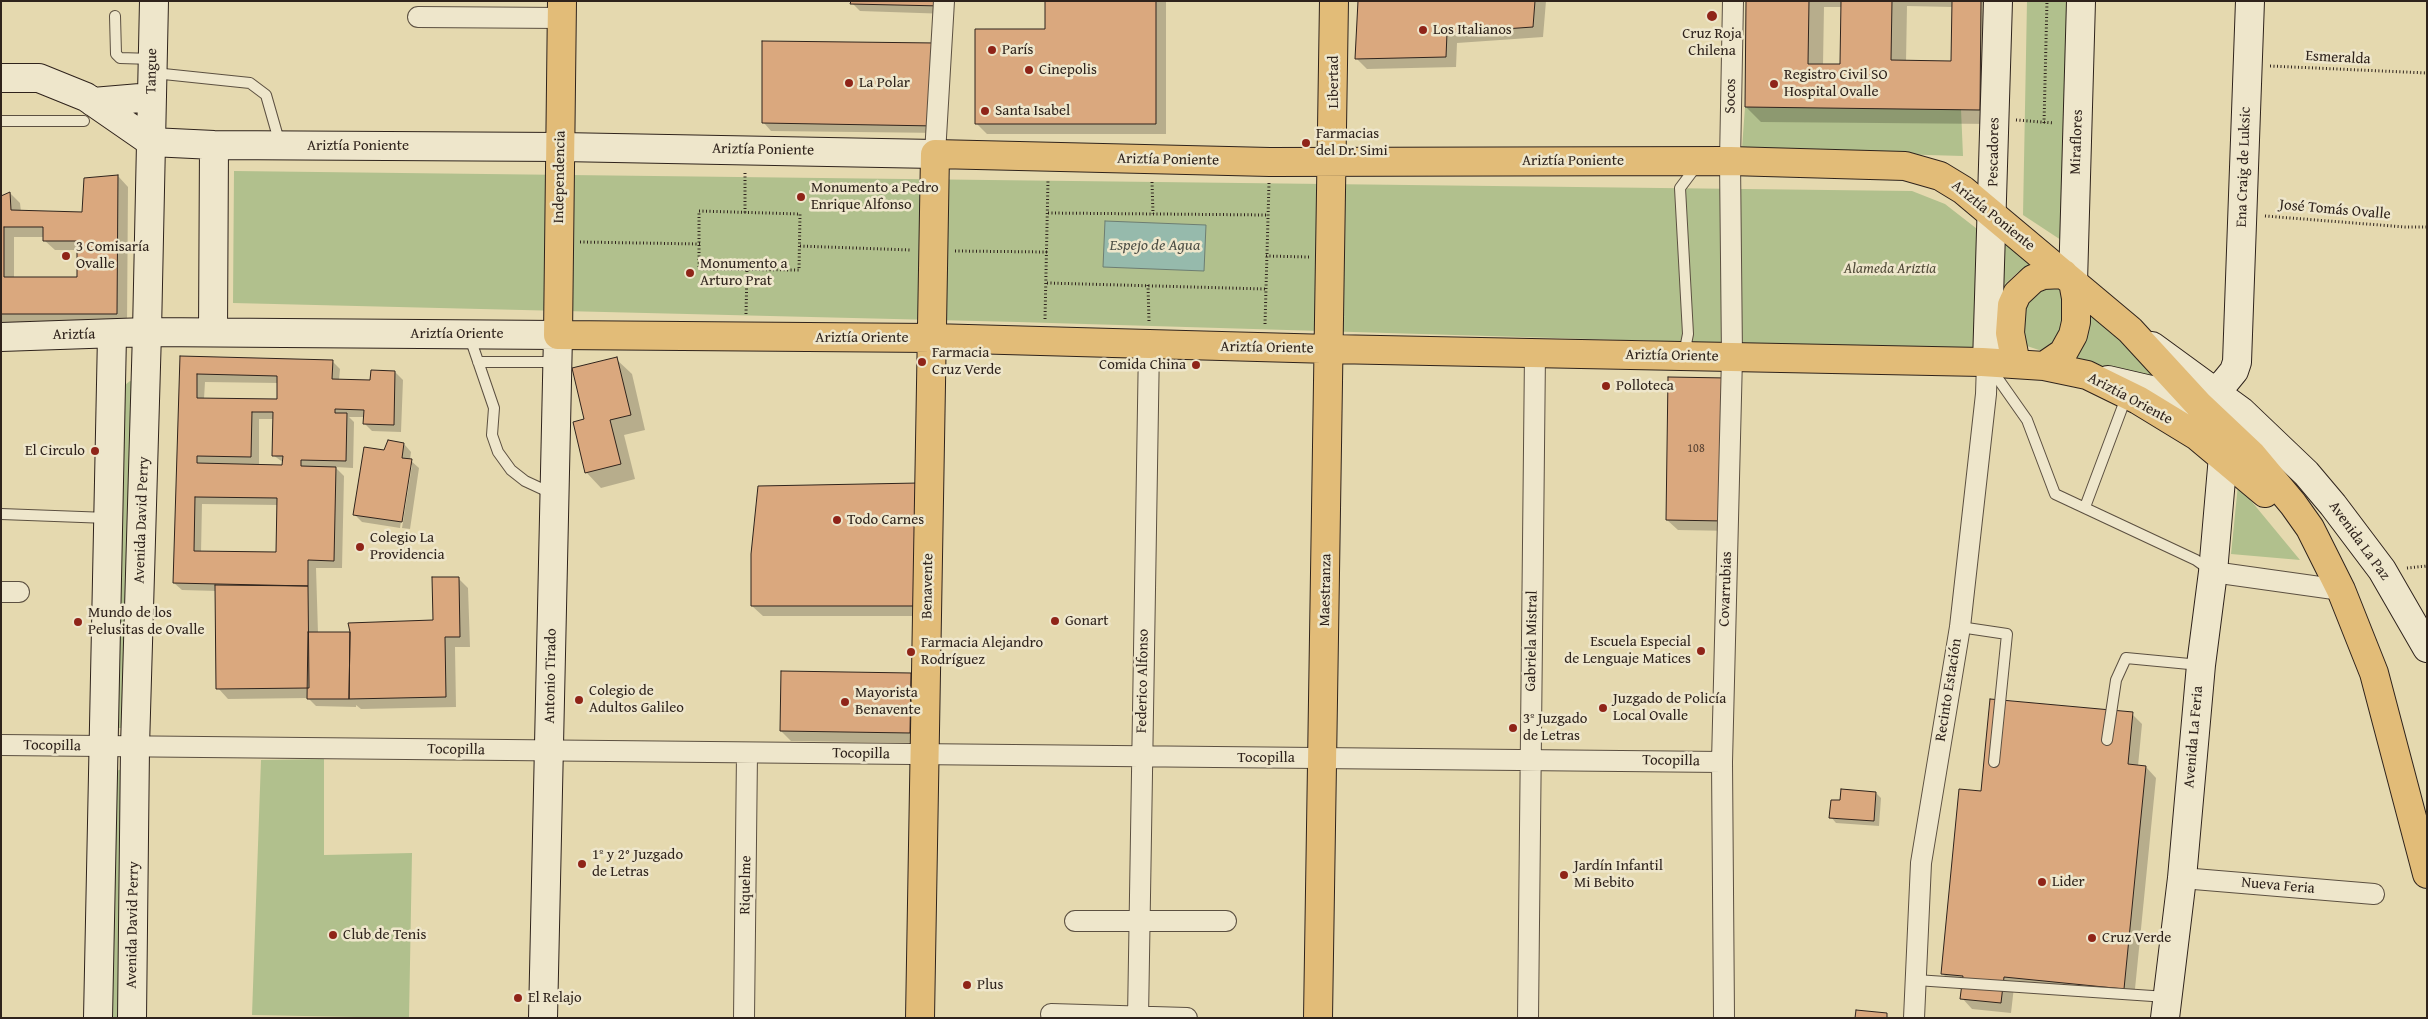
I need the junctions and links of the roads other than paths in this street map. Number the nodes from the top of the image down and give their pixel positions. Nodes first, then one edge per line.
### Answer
1 (154, 1) edge
2 (944, 1) edge
3 (1334, 1) edge
4 (1733, 1) edge
5 (1998, 1) edge
6 (2081, 1) edge
7 (2250, 1) edge
8 (562, 10) edge
9 (115, 16) dead end
10 (418, 17) dead end
11 (152, 76) junction
12 (1, 78) edge
13 (89, 112) junction
14 (1, 121) edge
15 (151, 142) junction
16 (214, 145) junction
17 (280, 145) junction
18 (560, 147) junction
19 (935, 154) junction
20 (1700, 161) junction
21 (1730, 161) junction
22 (1333, 162) junction
23 (1992, 215) junction
24 (2068, 278) junction
25 (2130, 330) junction
26 (148, 332) junction
27 (213, 332) junction
28 (112, 334) junction
29 (469, 334) junction
30 (2238, 334) junction
31 (1, 337) edge
32 (932, 338) junction
33 (558, 341) junction
34 (1149, 345) junction
35 (1330, 349) junction
36 (1535, 353) junction
37 (1700, 356) junction
38 (1732, 357) junction
39 (478, 362) junction
40 (1987, 362) junction
41 (2237, 362) junction
42 (2016, 364) junction
43 (2044, 366) junction
44 (2192, 374) junction
45 (2088, 375) junction
46 (2127, 395) junction
47 (2209, 405) junction
48 (2242, 411) junction
49 (2276, 446) junction
50 (2223, 456) junction
51 (555, 495) junction
52 (2085, 507) junction
53 (1, 514) edge
54 (108, 518) junction
55 (2323, 554) junction
56 (2213, 572) junction
57 (2342, 590) junction
58 (1960, 627) junction
59 (2427, 648) edge
60 (2200, 665) junction
61 (2108, 740) dead end
62 (1, 745) edge
63 (103, 746) junction
64 (135, 747) junction
65 (549, 751) junction
66 (747, 753) junction
67 (925, 755) junction
68 (1142, 758) junction
69 (1323, 758) junction
70 (1530, 759) junction
71 (1722, 762) junction
72 (1994, 762) dead end
73 (2427, 874) edge
74 (2182, 878) junction
75 (2374, 894) dead end
76 (1140, 921) junction
77 (1226, 921) dead end
78 (1075, 922) dead end
79 (1916, 980) junction
80 (2166, 1008) edge
81 (1051, 1014) dead end
82 (1138, 1017) edge
83 (98, 1018) edge
84 (132, 1018) edge
85 (543, 1018) edge
86 (744, 1018) edge
87 (920, 1018) edge
88 (1187, 1018) edge
89 (1318, 1018) edge
90 (1528, 1018) edge
91 (1724, 1018) edge
92 (1914, 1018) edge

1 - 11 main road, Tangue
2 - 19 street
3 - 22 main road, Libertad
4 - 21 street, Socos
5 - 23 main road, Pescadores
6 - 24 main road, Miraflores
7 - 30 main road, Ena Craig de Luksic
8 - 10 street, Independencia
8 - 18 main road, Independencia
9 - 11 lane
11 - 13 main road
11 - 15 main road, Tangue
11 - 17 lane
12 - 13 main road
13 - 14 lane
13 - 15 main road
15 - 16 main road, Ariztía Poniente
15 - 26 main road, Avenida David Perry
16 - 17 main road, Ariztía Poniente
16 - 27 main road
17 - 18 main road, Ariztía Poniente
18 - 19 main road, Ariztía Poniente
18 - 33 main road, Independencia
19 - 22 main road, Ariztía Poniente
19 - 32 main road, Benavente
20 - 21 main road, Ariztía Poniente
20 - 22 main road, Ariztía Poniente
20 - 37 lane
21 - 23 main road, Ariztía Poniente
21 - 38 street, Covarrubias
22 - 35 main road, Maestranza
23 - 24 main road, Ariztía Poniente
23 - 40 main road, Pescadores
24 - 25 main road, Ariztía Poniente
24 - 42 main road
24 - 43 main road
25 - 44 main road, Avenida La Paz
25 - 47 main road, Ariztía Poniente
26 - 27 main road, Ariztía Oriente
26 - 28 main road, Ariztía
26 - 64 main road, Avenida David Perry
27 - 29 main road, Ariztía Oriente
28 - 31 main road, Ariztía
28 - 54 main road
29 - 33 main road, Ariztía Oriente
29 - 39 lane
30 - 41 main road, Ena Craig de Luksic
30 - 44 main road, Ena Craig de Luksic
32 - 33 main road, Ariztía Oriente
32 - 34 main road, Ariztía Oriente
32 - 67 main road, Benavente
33 - 39 lane
33 - 51 main road, Antonio Tirado
34 - 35 main road, Ariztía Oriente
34 - 68 street, Federico Alfonso
35 - 36 main road, Ariztía Oriente
35 - 69 main road, Maestranza
36 - 37 main road, Ariztía Oriente
36 - 70 street, Gabriela Mistral
37 - 38 main road, Ariztía Oriente
38 - 40 main road, Ariztía Oriente
38 - 71 street, Covarrubias
39 - 51 lane
40 - 42 main road, Ariztía Oriente
40 - 52 lane
40 - 58 street, Recinto Estación
41 - 47 main road
41 - 48 main road, Ena Craig de Luksic
42 - 43 main road, Ariztía Oriente
43 - 45 main road, Ariztía Oriente
44 - 47 main road, Avenida La Paz
45 - 46 main road, Ariztía Oriente
45 - 47 main road, Avenida La Paz
46 - 50 main road, Ariztía Oriente
46 - 52 lane
47 - 48 main road, Avenida La Paz
47 - 49 main road, Avenida La Paz
47 - 50 main road
47 - 55 main road, Ariztía Poniente
48 - 49 main road, Avenida La Paz
49 - 59 main road, Avenida La Paz
50 - 55 main road, Ariztía Oriente
50 - 56 main road, Avenida La Feria
51 - 65 main road, Antonio Tirado
52 - 56 lane
53 - 54 lane
54 - 63 main road
55 - 57 main road
56 - 57 street
56 - 60 main road, Avenida La Feria
57 - 73 main road
58 - 72 lane
58 - 79 street, Recinto Estación
60 - 61 lane
60 - 74 main road, Avenida La Feria
62 - 63 street, Tocopilla
63 - 64 street, Tocopilla
63 - 83 main road
64 - 65 street, Tocopilla
64 - 84 main road, Avenida David Perry
65 - 66 street, Tocopilla
65 - 85 main road, Antonio Tirado
66 - 67 street, Tocopilla
66 - 86 street, Riquelme
67 - 68 street, Tocopilla
67 - 87 main road, Benavente
68 - 69 street, Tocopilla
68 - 76 street, Federico Alfonso
69 - 70 street, Tocopilla
69 - 89 main road, Maestranza
70 - 71 street, Tocopilla
70 - 90 street, Gabriela Mistral
71 - 91 street, Covarrubias
74 - 75 street, Nueva Feria
74 - 80 main road, Avenida La Feria
76 - 77 street
76 - 78 street
76 - 82 street, Federico Alfonso
79 - 80 lane
79 - 92 street, Recinto Estación
81 - 82 street
82 - 88 street

